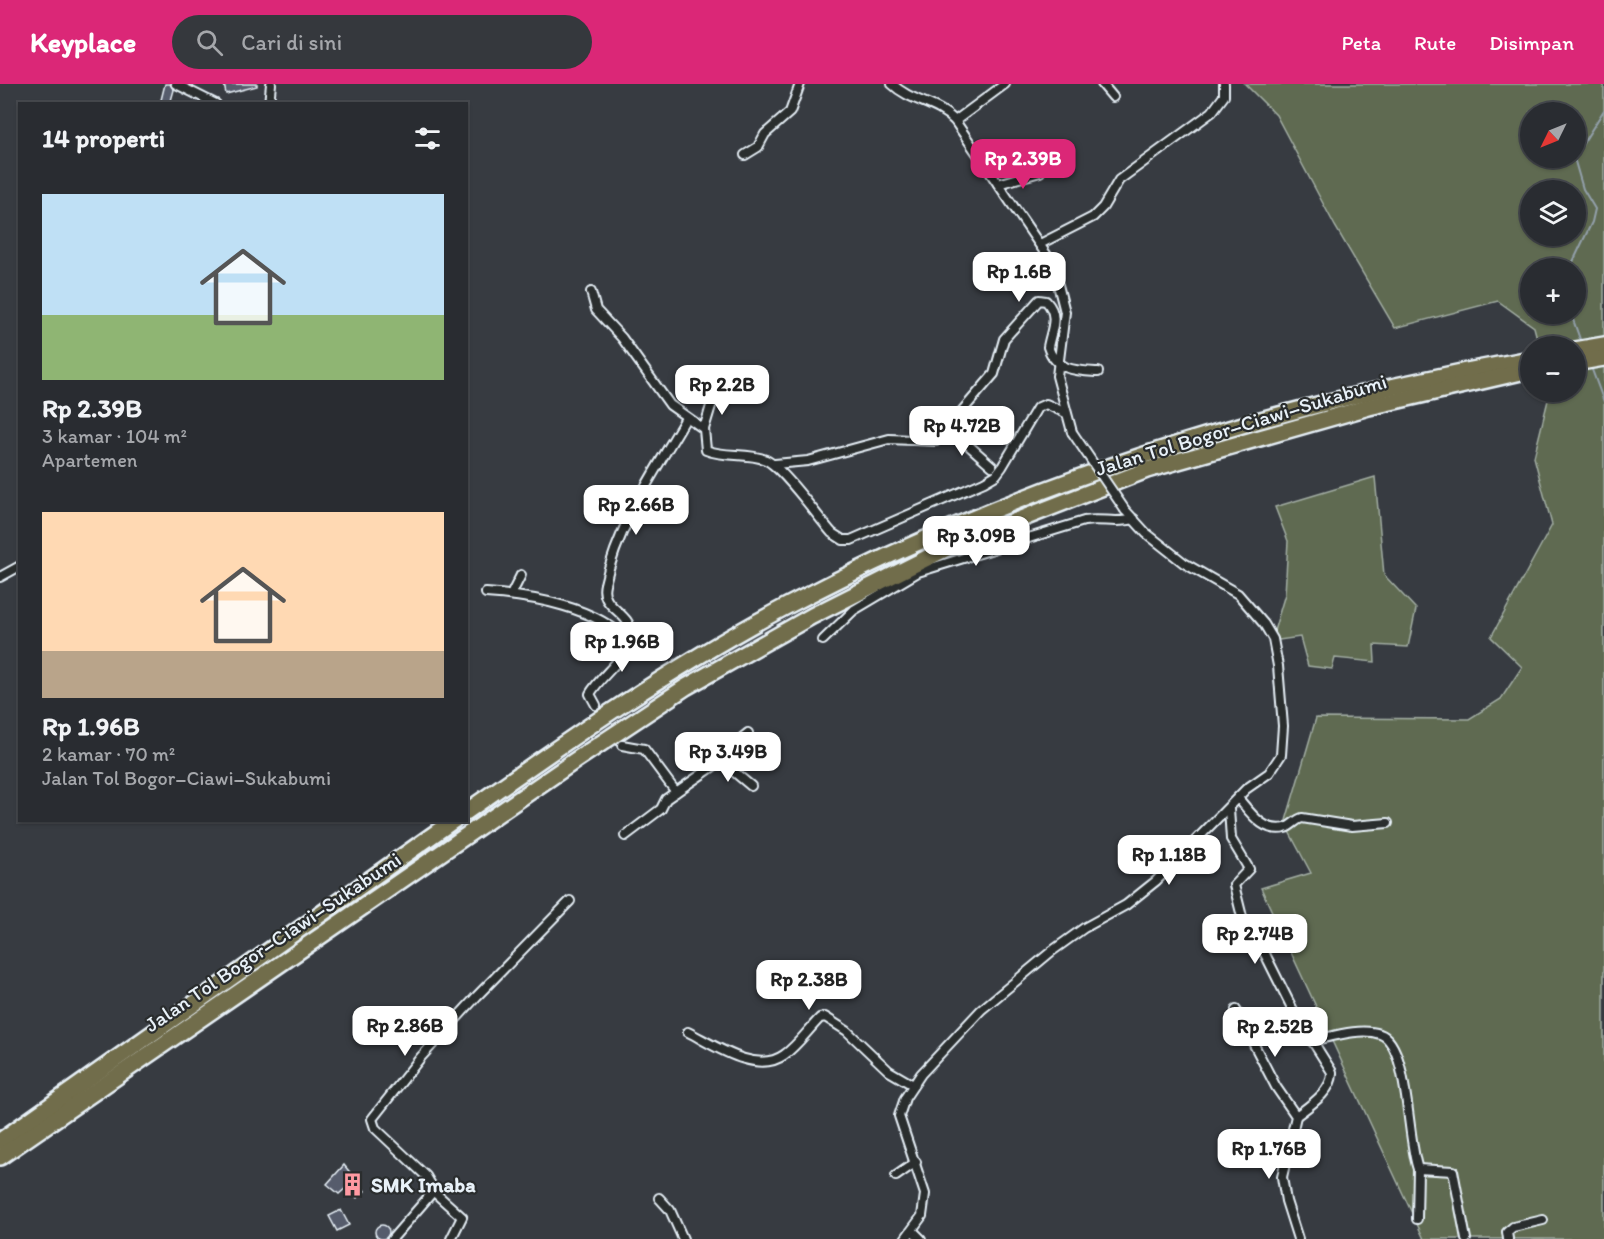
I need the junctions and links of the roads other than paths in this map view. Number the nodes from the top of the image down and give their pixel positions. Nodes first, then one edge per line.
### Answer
1 (176, 84) edge
2 (271, 84) edge
3 (800, 84) edge
4 (892, 84) edge
5 (1005, 84) edge
6 (1101, 84) edge
7 (1224, 84) edge
8 (1113, 97) dead end
9 (212, 102) edge
10 (268, 102) edge
11 (955, 121) junction
12 (745, 155) dead end
13 (1040, 172) dead end
14 (998, 184) junction
15 (1040, 244) junction
16 (591, 292) dead end
17 (1604, 345) edge
18 (1586, 348) edge
19 (1604, 358) edge
20 (1586, 361) edge
21 (1057, 362) junction
22 (1520, 366) edge
23 (1520, 367) edge
24 (1098, 372) dead end
25 (714, 396) dead end
26 (1066, 413) junction
27 (686, 418) junction
28 (705, 429) junction
29 (949, 429) junction
30 (775, 464) junction
31 (992, 466) dead end
32 (1134, 519) junction
33 (18, 567) edge
34 (521, 575) dead end
35 (0, 577) edge
36 (486, 593) dead end
37 (511, 595) junction
38 (823, 640) dead end
39 (629, 643) junction
40 (596, 705) tunnel mouth
41 (748, 733) dead end
42 (622, 745) tunnel mouth
43 (721, 761) junction
44 (751, 786) dead end
45 (676, 792) junction
46 (1238, 798) junction
47 (1229, 808) junction
48 (468, 811) edge
49 (451, 822) edge
50 (1388, 823) dead end
51 (625, 836) dead end
52 (570, 901) dead end
53 (1236, 1010) dead end
54 (688, 1032) dead end
55 (1311, 1041) junction
56 (913, 1085) junction
57 (1296, 1116) junction
58 (0, 1141) edge
59 (0, 1157) edge
60 (916, 1162) junction
61 (1418, 1169) junction
62 (896, 1176) dead end
63 (433, 1191) junction
64 (659, 1198) dead end
65 (1417, 1219) dead end
66 (1544, 1220) dead end
67 (912, 1231) junction
68 (392, 1239) edge
69 (452, 1239) edge
70 (683, 1239) edge
71 (905, 1239) edge
72 (921, 1239) edge
73 (1298, 1239) edge
74 (1466, 1239) edge
75 (1509, 1239) edge

1 - 9 street
2 - 10 street
3 - 12 street
4 - 11 street
5 - 11 street
6 - 8 street
7 - 15 street
11 - 14 street
13 - 14 street
14 - 15 street
15 - 21 street
16 - 27 street
17 - 18 highway
19 - 20 highway
21 - 24 street
21 - 26 street
21 - 29 street
22 - 48 highway, Jalan Tol Bogor–Ciawi–Sukabumi
23 - 59 highway, Jalan Tol Bogor–Ciawi–Sukabumi
25 - 28 street
26 - 30 street
26 - 32 street, bridge
27 - 28 street
27 - 39 street
28 - 30 street
29 - 30 street
29 - 31 street
32 - 38 street
32 - 46 street
33 - 35 street
34 - 37 street
36 - 37 street
37 - 39 street
39 - 40 street
41 - 43 street
42 - 45 street
43 - 44 street
43 - 45 street
45 - 51 street
46 - 47 street
46 - 50 street
47 - 55 street
47 - 56 street
49 - 58 highway, Jalan Tol Bogor–Ciawi–Sukabumi
52 - 63 street
53 - 57 street
54 - 56 street
55 - 57 street
55 - 61 street
56 - 60 street
57 - 73 street
60 - 62 street
60 - 67 street
61 - 65 street
61 - 74 street
63 - 68 street
63 - 69 street
64 - 70 street
66 - 75 street
67 - 71 street
67 - 72 street

